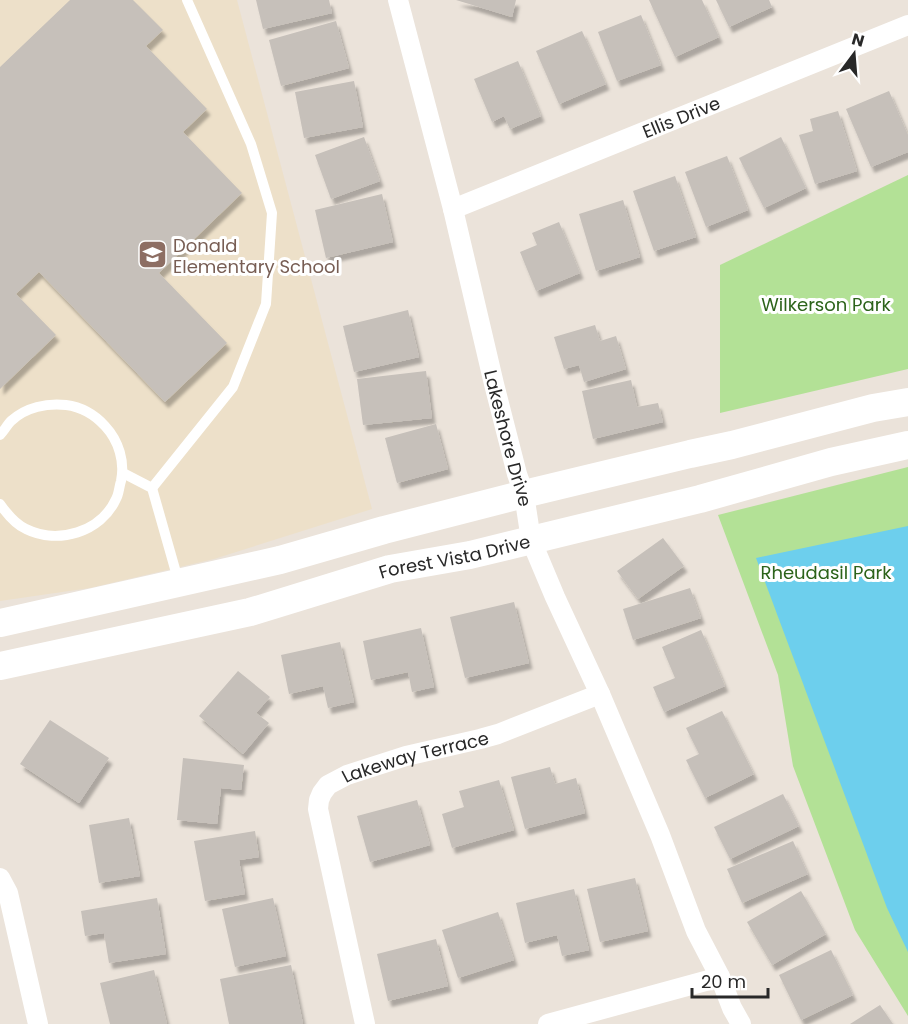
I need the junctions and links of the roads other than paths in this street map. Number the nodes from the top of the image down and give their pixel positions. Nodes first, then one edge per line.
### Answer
1 (187, 0) edge
2 (398, 0) edge
3 (908, 25) edge
4 (453, 209) junction
5 (908, 402) edge
6 (0, 435) edge
7 (908, 445) edge
8 (123, 473) junction
9 (152, 488) junction
10 (524, 494) junction
11 (0, 504) edge
12 (531, 540) junction
13 (179, 583) junction
14 (0, 623) edge
15 (188, 626) junction
16 (0, 666) edge
17 (600, 694) junction
18 (0, 878) edge
19 (720, 977) junction
20 (38, 1024) edge
21 (365, 1024) edge
22 (548, 1024) edge
23 (741, 1024) edge

1 - 9 lane
2 - 4 street, Lakeshore Drive
3 - 4 street, Ellis Drive
4 - 10 street, Lakeshore Drive
5 - 10 main road
6 - 8 lane
7 - 12 main road, Forest Vista Drive
8 - 9 lane
8 - 11 lane
9 - 13 lane
10 - 12 street, Lakeshore Drive
10 - 13 main road
12 - 15 main road, Forest Vista Drive
12 - 17 street, Lakeshore Drive
13 - 14 main road
13 - 15 main road
15 - 16 main road, Forest Vista Drive
17 - 19 street, Lakeshore Drive
17 - 21 street, Lakeway Terrace
18 - 20 street
19 - 22 street
19 - 23 street, Lakeshore Drive

